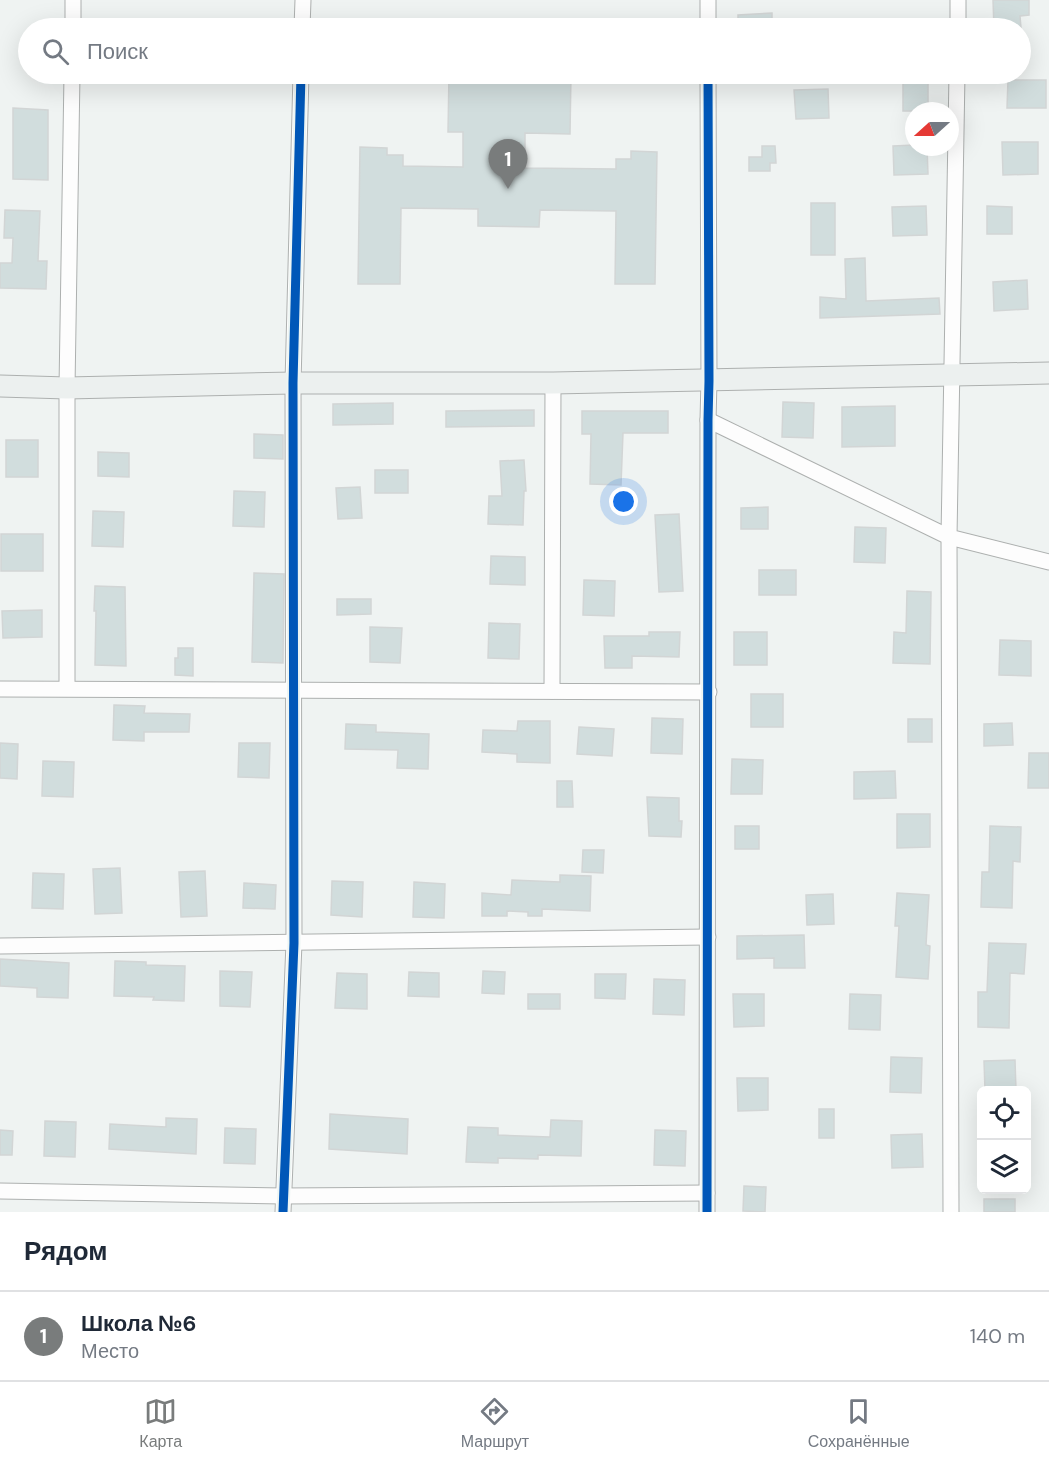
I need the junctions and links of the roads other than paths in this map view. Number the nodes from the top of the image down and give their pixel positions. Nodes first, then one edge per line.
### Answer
1 (73, 0) edge
2 (303, 0) edge
3 (708, 0) edge
4 (958, 0) edge
5 (73, 18) edge
6 (302, 18) edge
7 (708, 18) edge
8 (958, 18) edge
9 (72, 84) edge
10 (301, 84) edge
11 (708, 84) edge
12 (957, 84) edge
13 (1049, 373) edge
14 (952, 375) junction
15 (709, 381) junction
16 (293, 383) junction
17 (553, 383) junction
18 (0, 386) edge
19 (67, 388) junction
20 (708, 420) junction
21 (949, 537) junction
22 (1049, 562) edge
23 (0, 688) edge
24 (67, 688) junction
25 (293, 690) junction
26 (552, 691) junction
27 (709, 692) junction
28 (708, 937) junction
29 (294, 943) junction
30 (0, 946) edge
31 (0, 1191) edge
32 (707, 1193) junction
33 (283, 1204) edge
34 (707, 1212) edge
35 (951, 1212) edge

1 - 5 street
2 - 6 street
3 - 7 street
4 - 8 street
9 - 19 street
10 - 16 street
11 - 15 street
12 - 14 street
13 - 14 street
14 - 15 street
14 - 21 street
15 - 17 street
15 - 20 street
16 - 17 street
16 - 19 street
16 - 25 street
17 - 26 street
18 - 19 street
19 - 24 street
20 - 21 street
20 - 27 street
21 - 22 street
21 - 35 street
23 - 24 street
24 - 25 street
25 - 26 street
25 - 29 street
26 - 27 street
27 - 28 street
28 - 29 street
28 - 32 street
29 - 30 street
29 - 33 street
31 - 33 street
32 - 33 street
32 - 34 street

